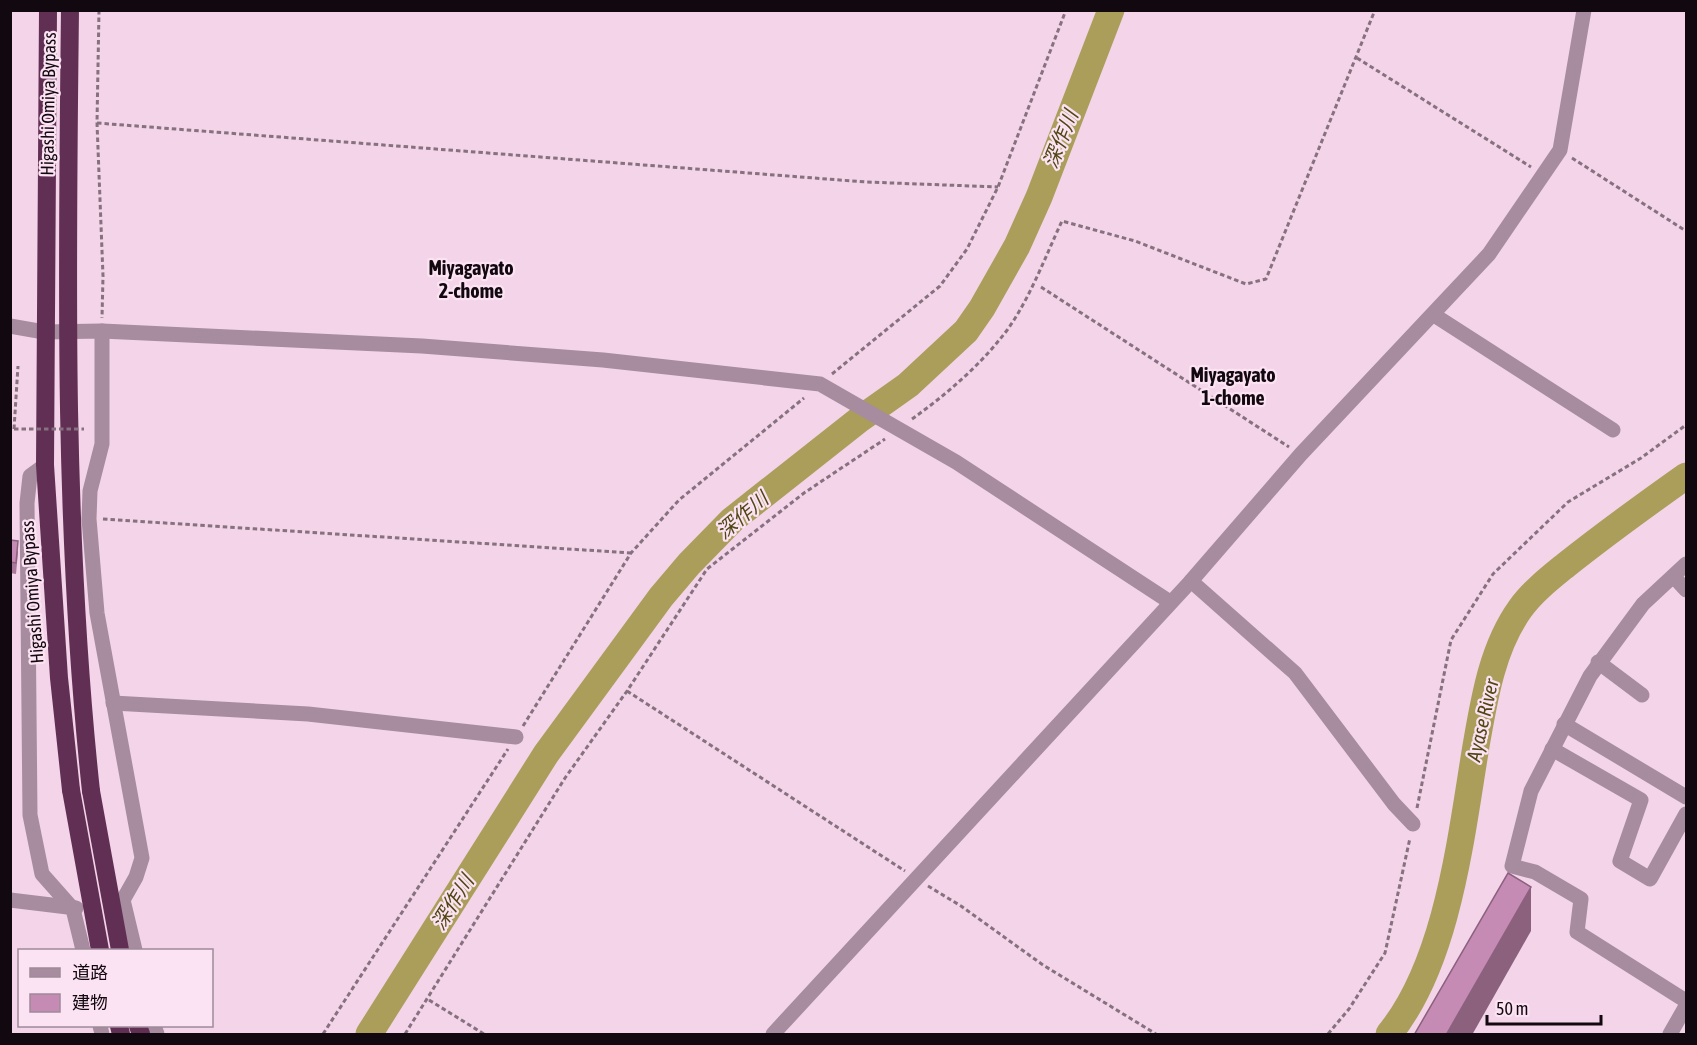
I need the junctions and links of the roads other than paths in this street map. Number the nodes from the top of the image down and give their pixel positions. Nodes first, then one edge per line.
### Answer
1 (48, 10) edge
2 (70, 10) edge
3 (1584, 10) edge
4 (1434, 315) junction
5 (10, 327) edge
6 (102, 331) junction
7 (44, 332) junction
8 (67, 332) junction
9 (1613, 430) dead end
10 (45, 465) junction
11 (1686, 564) edge
12 (1674, 577) junction
13 (1191, 581) junction
14 (1686, 590) edge
15 (1170, 602) junction
16 (1598, 662) junction
17 (1642, 695) dead end
18 (113, 703) junction
19 (1564, 724) junction
20 (516, 737) road end
21 (1552, 749) junction
22 (1686, 797) edge
23 (1686, 814) edge
24 (1413, 824) road end
25 (10, 900) edge
26 (123, 900) junction
27 (73, 909) junction
28 (83, 949) edge
29 (100, 949) edge
30 (120, 949) edge
31 (135, 949) edge
32 (1686, 1001) edge
33 (1686, 1006) edge
34 (773, 1035) edge
35 (1670, 1035) edge

1 - 7 highway, Higashi Omiya Bypass
2 - 8 highway, Higashi Omiya Bypass
3 - 4 street
4 - 9 street
4 - 13 street
5 - 7 street
6 - 8 street
6 - 15 street
6 - 18 street
7 - 8 street
7 - 10 highway, Higashi Omiya Bypass
8 - 30 highway, Higashi Omiya Bypass, bridge
10 - 27 street
10 - 29 highway, Higashi Omiya Bypass, bridge
11 - 12 street
12 - 14 street
12 - 16 street
13 - 15 street
13 - 24 street
15 - 34 street
16 - 17 street
16 - 19 street
18 - 20 street
18 - 26 street
19 - 21 street
19 - 22 street
21 - 23 street
21 - 32 street
25 - 27 street
26 - 27 street
26 - 31 street
27 - 28 street
33 - 35 street

